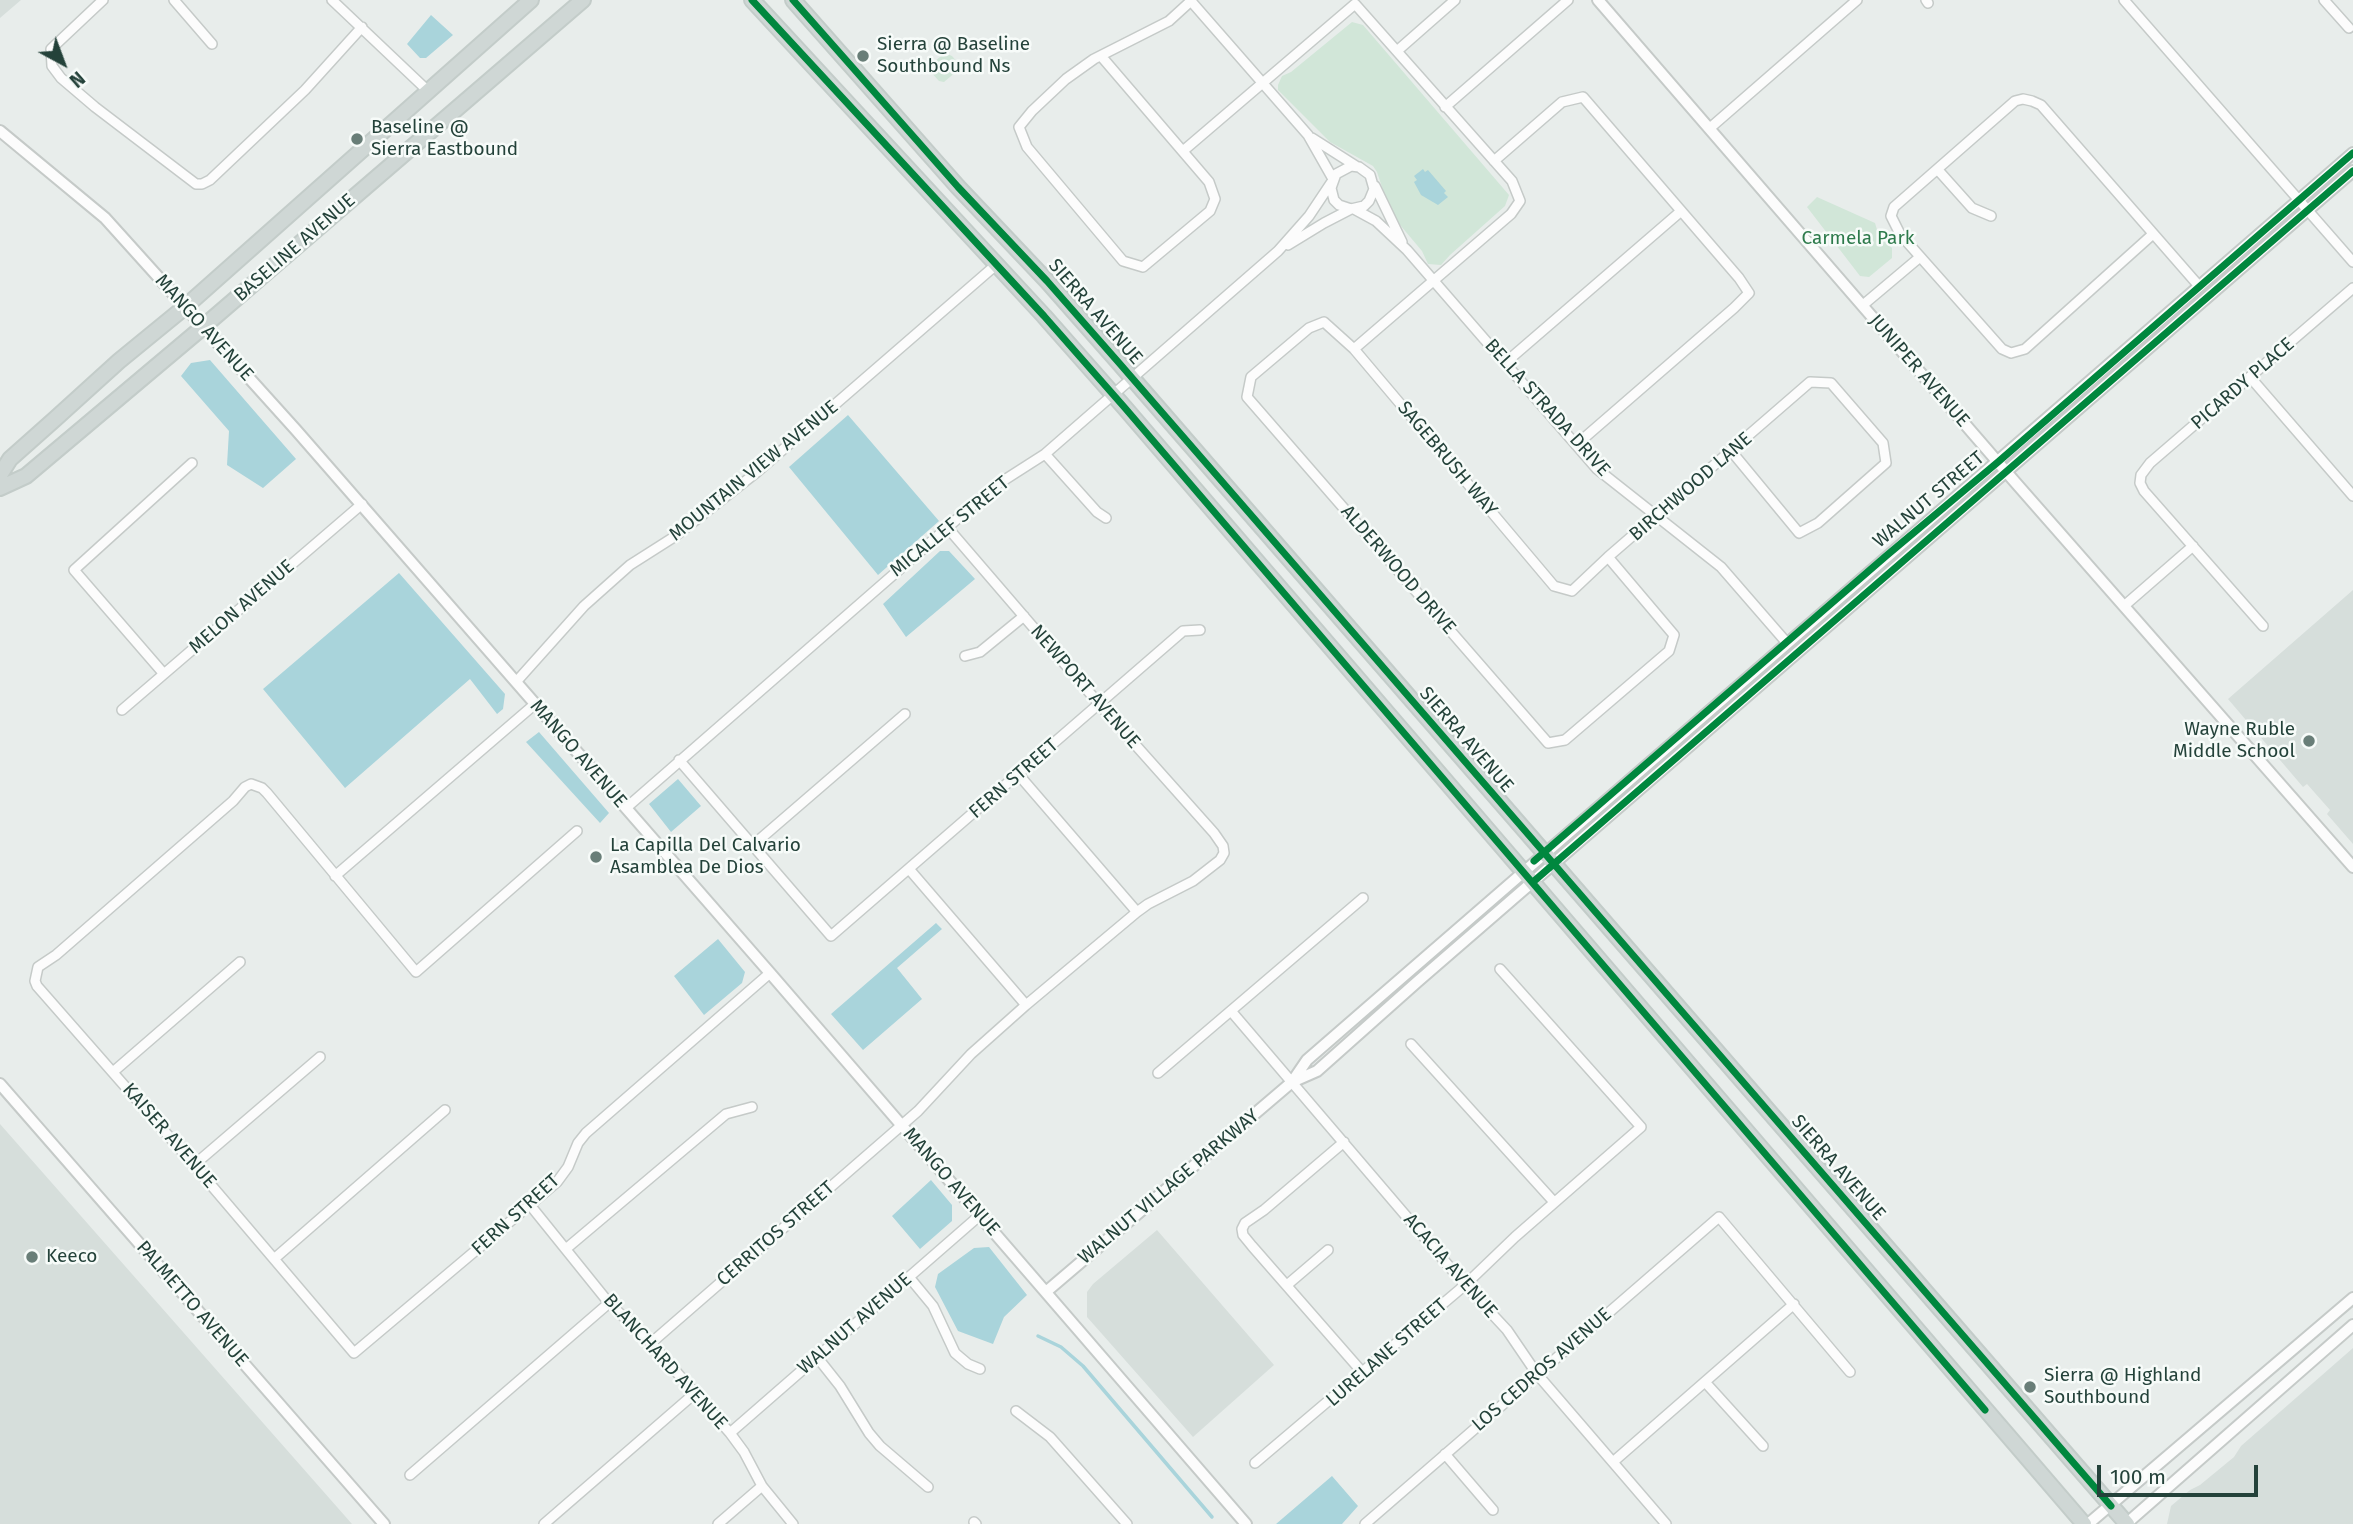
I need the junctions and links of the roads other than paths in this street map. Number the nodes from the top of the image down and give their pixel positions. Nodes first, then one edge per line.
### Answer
1 (103, 0) edge
2 (174, 0) edge
3 (332, 0) edge
4 (531, 0) edge
5 (583, 0) edge
6 (752, 0) edge
7 (793, 0) edge
8 (1191, 0) edge
9 (1455, 0) edge
10 (1568, 0) edge
11 (1598, 0) edge
12 (1857, 0) edge
13 (2124, 0) edge
14 (2324, 0) edge
15 (362, 27) junction
16 (2349, 29) dead end
17 (212, 44) dead end
18 (1397, 51) junction
19 (1101, 56) junction
20 (1262, 82) junction
21 (428, 90) junction
22 (1445, 107) junction
23 (1710, 128) junction
24 (0, 131) edge
25 (1308, 135) junction
26 (1183, 151) junction
27 (2353, 153) edge
28 (1494, 161) junction
29 (1359, 167) junction
30 (1938, 170) junction
31 (2353, 171) edge
32 (1332, 181) junction
33 (1373, 182) junction
34 (2298, 200) junction
35 (1353, 209) junction
36 (2307, 211) junction
37 (1680, 212) junction
38 (1991, 216) dead end
39 (2153, 234) junction
40 (1407, 250) junction
41 (1278, 251) junction
42 (1920, 257) junction
43 (2353, 262) edge
44 (997, 264) junction
45 (1434, 280) junction
46 (2199, 286) junction
47 (2353, 288) edge
48 (1863, 306) junction
49 (185, 307) junction
50 (203, 327) junction
51 (1354, 349) junction
52 (1505, 363) junction
53 (2250, 377) junction
54 (1131, 378) junction
55 (1113, 394) junction
56 (1247, 397) joint
57 (1576, 444) junction
58 (1732, 452) junction
59 (1045, 454) junction
60 (1998, 462) junction
61 (192, 463) dead end
62 (2007, 472) junction
63 (0, 475) edge
64 (0, 488) edge
65 (2353, 496) edge
66 (362, 505) junction
67 (1658, 516) junction
68 (1107, 518) dead end
69 (947, 527) junction
70 (2193, 546) junction
71 (1608, 557) junction
72 (1572, 591) joint
73 (2124, 606) junction
74 (1024, 616) junction
75 (2263, 626) dead end
76 (1200, 629) dead end
77 (1787, 643) junction
78 (965, 656) dead end
79 (164, 674) junction
80 (516, 682) junction
81 (535, 704) junction
82 (1100, 705) junction
83 (122, 710) dead end
84 (905, 714) dead end
85 (679, 760) junction
86 (1018, 774) junction
87 (626, 808) junction
88 (577, 831) dead end
89 (752, 846) junction
90 (1549, 859) junction
91 (2353, 867) edge
92 (909, 869) junction
93 (335, 876) junction
94 (1529, 876) junction
95 (1363, 898) dead end
96 (1138, 912) junction
97 (240, 962) dead end
98 (1500, 969) dead end
99 (770, 973) junction
100 (1026, 1005) junction
101 (1231, 1012) junction
102 (1411, 1044) dead end
103 (320, 1057) dead end
104 (113, 1072) junction
105 (1158, 1073) dead end
106 (1292, 1082) junction
107 (0, 1084) edge
108 (752, 1107) dead end
109 (445, 1110) dead end
110 (902, 1125) junction
111 (1344, 1142) junction
112 (194, 1165) junction
113 (1554, 1202) junction
114 (530, 1205) junction
115 (979, 1216) junction
116 (567, 1248) junction
117 (1328, 1250) dead end
118 (274, 1259) junction
119 (909, 1277) junction
120 (1287, 1285) junction
121 (1465, 1285) junction
122 (1046, 1291) junction
123 (2353, 1298) edge
124 (610, 1303) junction
125 (1794, 1304) junction
126 (318, 1310) joint
127 (2353, 1325) edge
128 (650, 1343) junction
129 (817, 1357) junction
130 (980, 1369) dead end
131 (1850, 1372) dead end
132 (1363, 1373) junction
133 (1537, 1374) junction
134 (1705, 1382) junction
135 (694, 1394) junction
136 (1016, 1411) dead end
137 (730, 1433) junction
138 (1763, 1446) dead end
139 (1445, 1454) junction
140 (1613, 1462) junction
141 (1255, 1463) dead end
142 (410, 1475) dead end
143 (762, 1486) junction
144 (928, 1487) dead end
145 (2110, 1506) junction
146 (1493, 1510) dead end
147 (384, 1524) edge
148 (544, 1524) edge
149 (718, 1524) edge
150 (793, 1524) edge
151 (1127, 1524) edge
152 (1246, 1524) edge
153 (1365, 1524) edge
154 (1665, 1524) edge
155 (2086, 1524) edge
156 (2127, 1524) edge

1 - 15 street
2 - 17 street
3 - 15 street
4 - 21 main road, BASELINE AVENUE
5 - 50 main road, BASELINE AVENUE
6 - 44 main road
7 - 54 main road, SIERRA AVENUE
8 - 19 street
8 - 20 street
9 - 18 street
10 - 22 street
11 - 23 street, JUNIPER AVENUE
12 - 23 street
13 - 34 street
14 - 16 street
15 - 21 street
18 - 20 street
18 - 22 street
19 - 26 street
19 - 26 street
20 - 25 street
20 - 26 street
21 - 49 main road, BASELINE AVENUE
22 - 28 street
23 - 48 street, JUNIPER AVENUE
24 - 49 street, MANGO AVENUE
25 - 29 street
25 - 32 street
27 - 34 street, WALNUT STREET
28 - 37 street
28 - 45 street
29 - 32 street
29 - 33 street
30 - 38 street
30 - 39 street
30 - 42 street
31 - 36 street, WALNUT STREET
32 - 35 street
32 - 41 street, MICALLEF STREET
33 - 35 street
33 - 40 street, BELLA STRADA DRIVE
34 - 36 street
34 - 46 street, WALNUT STREET
35 - 40 street, BELLA STRADA DRIVE
35 - 41 street, MICALLEF STREET
36 - 43 street
36 - 62 street, WALNUT STREET
37 - 52 street
37 - 57 street
39 - 42 street
39 - 46 street
40 - 45 street, BELLA STRADA DRIVE
41 - 54 street, MICALLEF STREET
42 - 48 street
44 - 55 main road
44 - 80 street, MOUNTAIN VIEW AVENUE
45 - 51 street
45 - 52 street, BELLA STRADA DRIVE
46 - 60 street, WALNUT STREET
47 - 53 street, PICARDY PLACE
48 - 60 street, JUNIPER AVENUE
49 - 50 street, MANGO AVENUE
49 - 63 main road, BASELINE AVENUE
50 - 64 main road, BASELINE AVENUE
50 - 66 street, MANGO AVENUE
51 - 56 street, SAGEBRUSH WAY
51 - 72 street, SAGEBRUSH WAY
52 - 57 street, BELLA STRADA DRIVE
53 - 65 street
53 - 70 street, PICARDY PLACE
54 - 55 street, MICALLEF STREET
54 - 90 main road, SIERRA AVENUE
55 - 59 street, MICALLEF STREET
55 - 94 main road
56 - 71 street, ALDERWOOD DRIVE
57 - 67 street, BELLA STRADA DRIVE
58 - 58 street, BIRCHWOOD LANE
58 - 67 street, BIRCHWOOD LANE
59 - 68 street
59 - 69 street, MICALLEF STREET
60 - 62 street, JUNIPER AVENUE
60 - 77 street, WALNUT STREET
61 - 79 street
62 - 73 street, JUNIPER AVENUE
62 - 90 street, WALNUT STREET
66 - 79 street, MELON AVENUE
66 - 80 street, MANGO AVENUE
67 - 71 street, BIRCHWOOD LANE
67 - 77 street, BELLA STRADA DRIVE
69 - 74 street, NEWPORT AVENUE
69 - 85 street, MICALLEF STREET
70 - 73 street
70 - 75 street
71 - 72 street, BIRCHWOOD LANE
73 - 91 street, JUNIPER AVENUE
74 - 78 street
74 - 82 street, NEWPORT AVENUE
76 - 82 street, FERN STREET
77 - 90 street, WALNUT STREET
79 - 83 street, MELON AVENUE
80 - 81 street, MANGO AVENUE
81 - 87 street, MANGO AVENUE
81 - 93 street
82 - 86 street, FERN STREET
82 - 96 street, NEWPORT AVENUE
84 - 89 street
85 - 87 street, MICALLEF STREET
85 - 89 street
86 - 92 street, FERN STREET
86 - 96 street
87 - 99 street, MANGO AVENUE
88 - 93 street
89 - 92 street, FERN STREET
90 - 94 street, WALNUT STREET
90 - 145 main road, SIERRA AVENUE
92 - 100 street
93 - 104 street, KAISER AVENUE
94 - 106 street, WALNUT VILLAGE PARKWAY
94 - 155 main road
95 - 101 street
96 - 100 street, CERRITOS STREET
97 - 104 street
98 - 113 street, LURELANE STREET
99 - 110 street, MANGO AVENUE
99 - 114 street, FERN STREET
100 - 110 street, CERRITOS STREET
101 - 105 street
101 - 106 street, ACACIA AVENUE
102 - 113 street
103 - 112 street
104 - 112 street, KAISER AVENUE
106 - 111 street, ACACIA AVENUE
106 - 122 street, WALNUT VILLAGE PARKWAY
107 - 147 street, PALMETTO AVENUE
108 - 116 street
109 - 118 street
110 - 115 street, MANGO AVENUE
110 - 128 street, CERRITOS STREET
111 - 120 street
111 - 121 street, ACACIA AVENUE
112 - 118 street, KAISER AVENUE
113 - 121 street, LURELANE STREET
114 - 116 street, BLANCHARD AVENUE
114 - 126 street, FERN STREET
115 - 119 street, WALNUT AVENUE
115 - 122 street, MANGO AVENUE
116 - 124 street, BLANCHARD AVENUE
117 - 120 street
118 - 126 street, KAISER AVENUE
119 - 129 street, WALNUT AVENUE
119 - 130 street
120 - 132 street
121 - 132 street, LURELANE STREET
121 - 133 street, ACACIA AVENUE
122 - 152 street, MANGO AVENUE
123 - 145 street
124 - 128 street, BLANCHARD AVENUE
124 - 142 street
125 - 131 street
125 - 133 street, LOS CEDROS AVENUE
125 - 134 street
127 - 156 street
128 - 135 street, BLANCHARD AVENUE
129 - 137 street, WALNUT AVENUE
129 - 144 street
132 - 141 street, LURELANE STREET
133 - 139 street, LOS CEDROS AVENUE
133 - 140 street, ACACIA AVENUE
134 - 138 street
134 - 140 street
135 - 137 street, BLANCHARD AVENUE
135 - 148 street
136 - 151 street
137 - 143 street, BLANCHARD AVENUE
139 - 146 street
139 - 153 street, LOS CEDROS AVENUE
140 - 154 street, ACACIA AVENUE
143 - 149 street
143 - 150 street, BLANCHARD AVENUE
145 - 155 street
145 - 156 main road, SIERRA AVENUE

